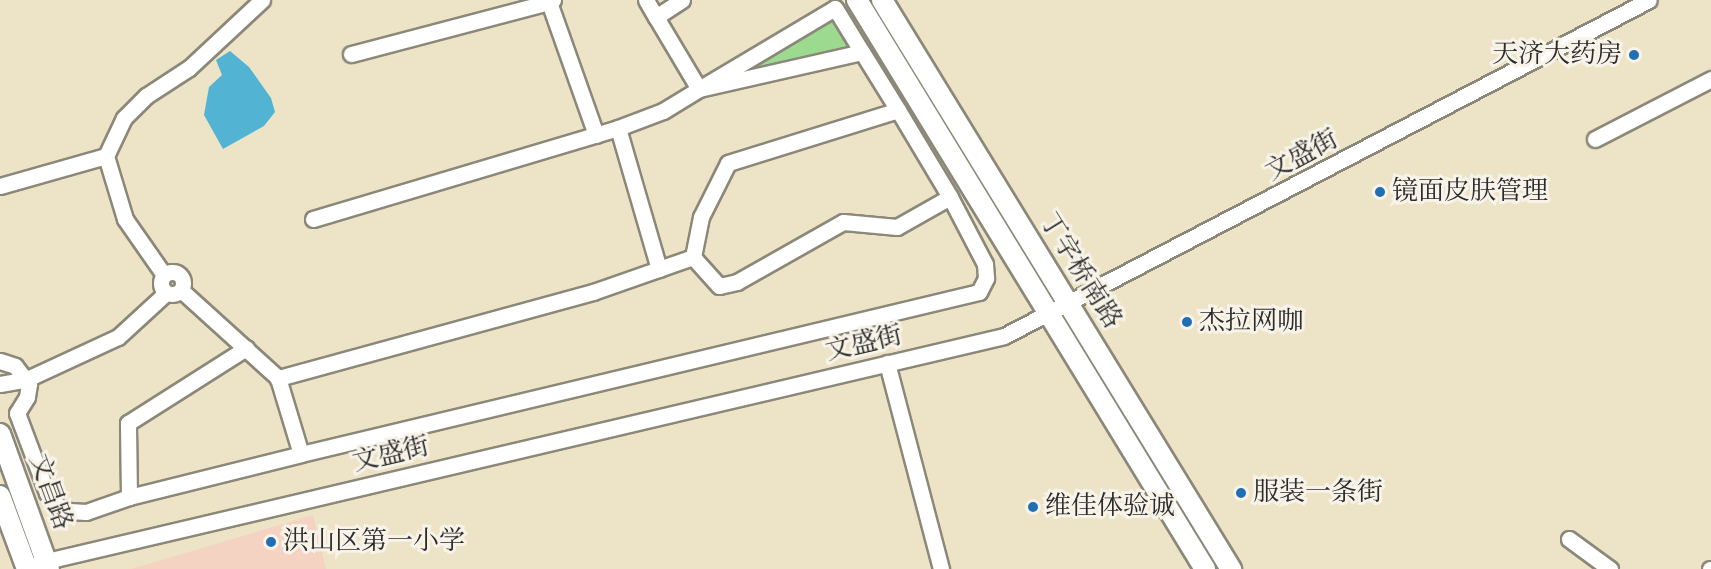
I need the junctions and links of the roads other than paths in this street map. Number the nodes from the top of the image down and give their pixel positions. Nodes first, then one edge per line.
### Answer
1 (262, 0) edge
2 (646, 0) edge
3 (682, 0) edge
4 (857, 0) edge
5 (882, 0) edge
6 (1649, 0) edge
7 (551, 1) edge
8 (656, 17) junction
9 (862, 52) junction
10 (351, 54) dead end
11 (1711, 78) edge
12 (699, 89) junction
13 (898, 110) junction
14 (618, 128) junction
15 (596, 135) junction
16 (1595, 139) dead end
17 (106, 156) junction
18 (0, 186) edge
19 (950, 197) junction
20 (313, 219) dead end
21 (693, 257) junction
22 (659, 269) junction
23 (174, 291) junction
24 (1069, 305) junction
25 (1048, 315) junction
26 (246, 348) junction
27 (0, 361) edge
28 (887, 363) junction
29 (27, 378) junction
30 (278, 378) junction
31 (0, 384) edge
32 (0, 434) edge
33 (301, 454) junction
34 (0, 496) edge
35 (129, 497) junction
36 (1569, 539) dead end
37 (48, 565) edge
38 (27, 568) edge
39 (941, 569) edge
40 (1205, 569) edge
41 (1231, 569) edge
42 (1610, 569) edge

1 - 17 street
2 - 8 street
3 - 8 street
4 - 25 main road, 丁字桥南路
5 - 24 main road, 丁字桥南路
6 - 24 street, 文盛街
7 - 10 street
7 - 15 street
8 - 12 street
9 - 12 street
9 - 12 street
9 - 13 street
11 - 16 street
12 - 14 street
13 - 19 street
13 - 21 street
14 - 15 street
14 - 22 street
15 - 20 street
17 - 18 street
17 - 23 street
19 - 21 street
19 - 33 street
21 - 22 street
22 - 30 street
23 - 26 street
23 - 29 street
24 - 25 street, 文盛街
24 - 41 main road, 丁字桥南路
25 - 28 street, 文盛街
25 - 40 main road, 丁字桥南路
26 - 30 street
26 - 35 street
27 - 29 street
28 - 37 street, 文盛街
28 - 39 street
29 - 31 street
29 - 35 street
30 - 33 street
32 - 37 main road, 文昌路
33 - 35 street
34 - 38 main road, 文昌路
36 - 42 street
37 - 38 street, 文盛街

